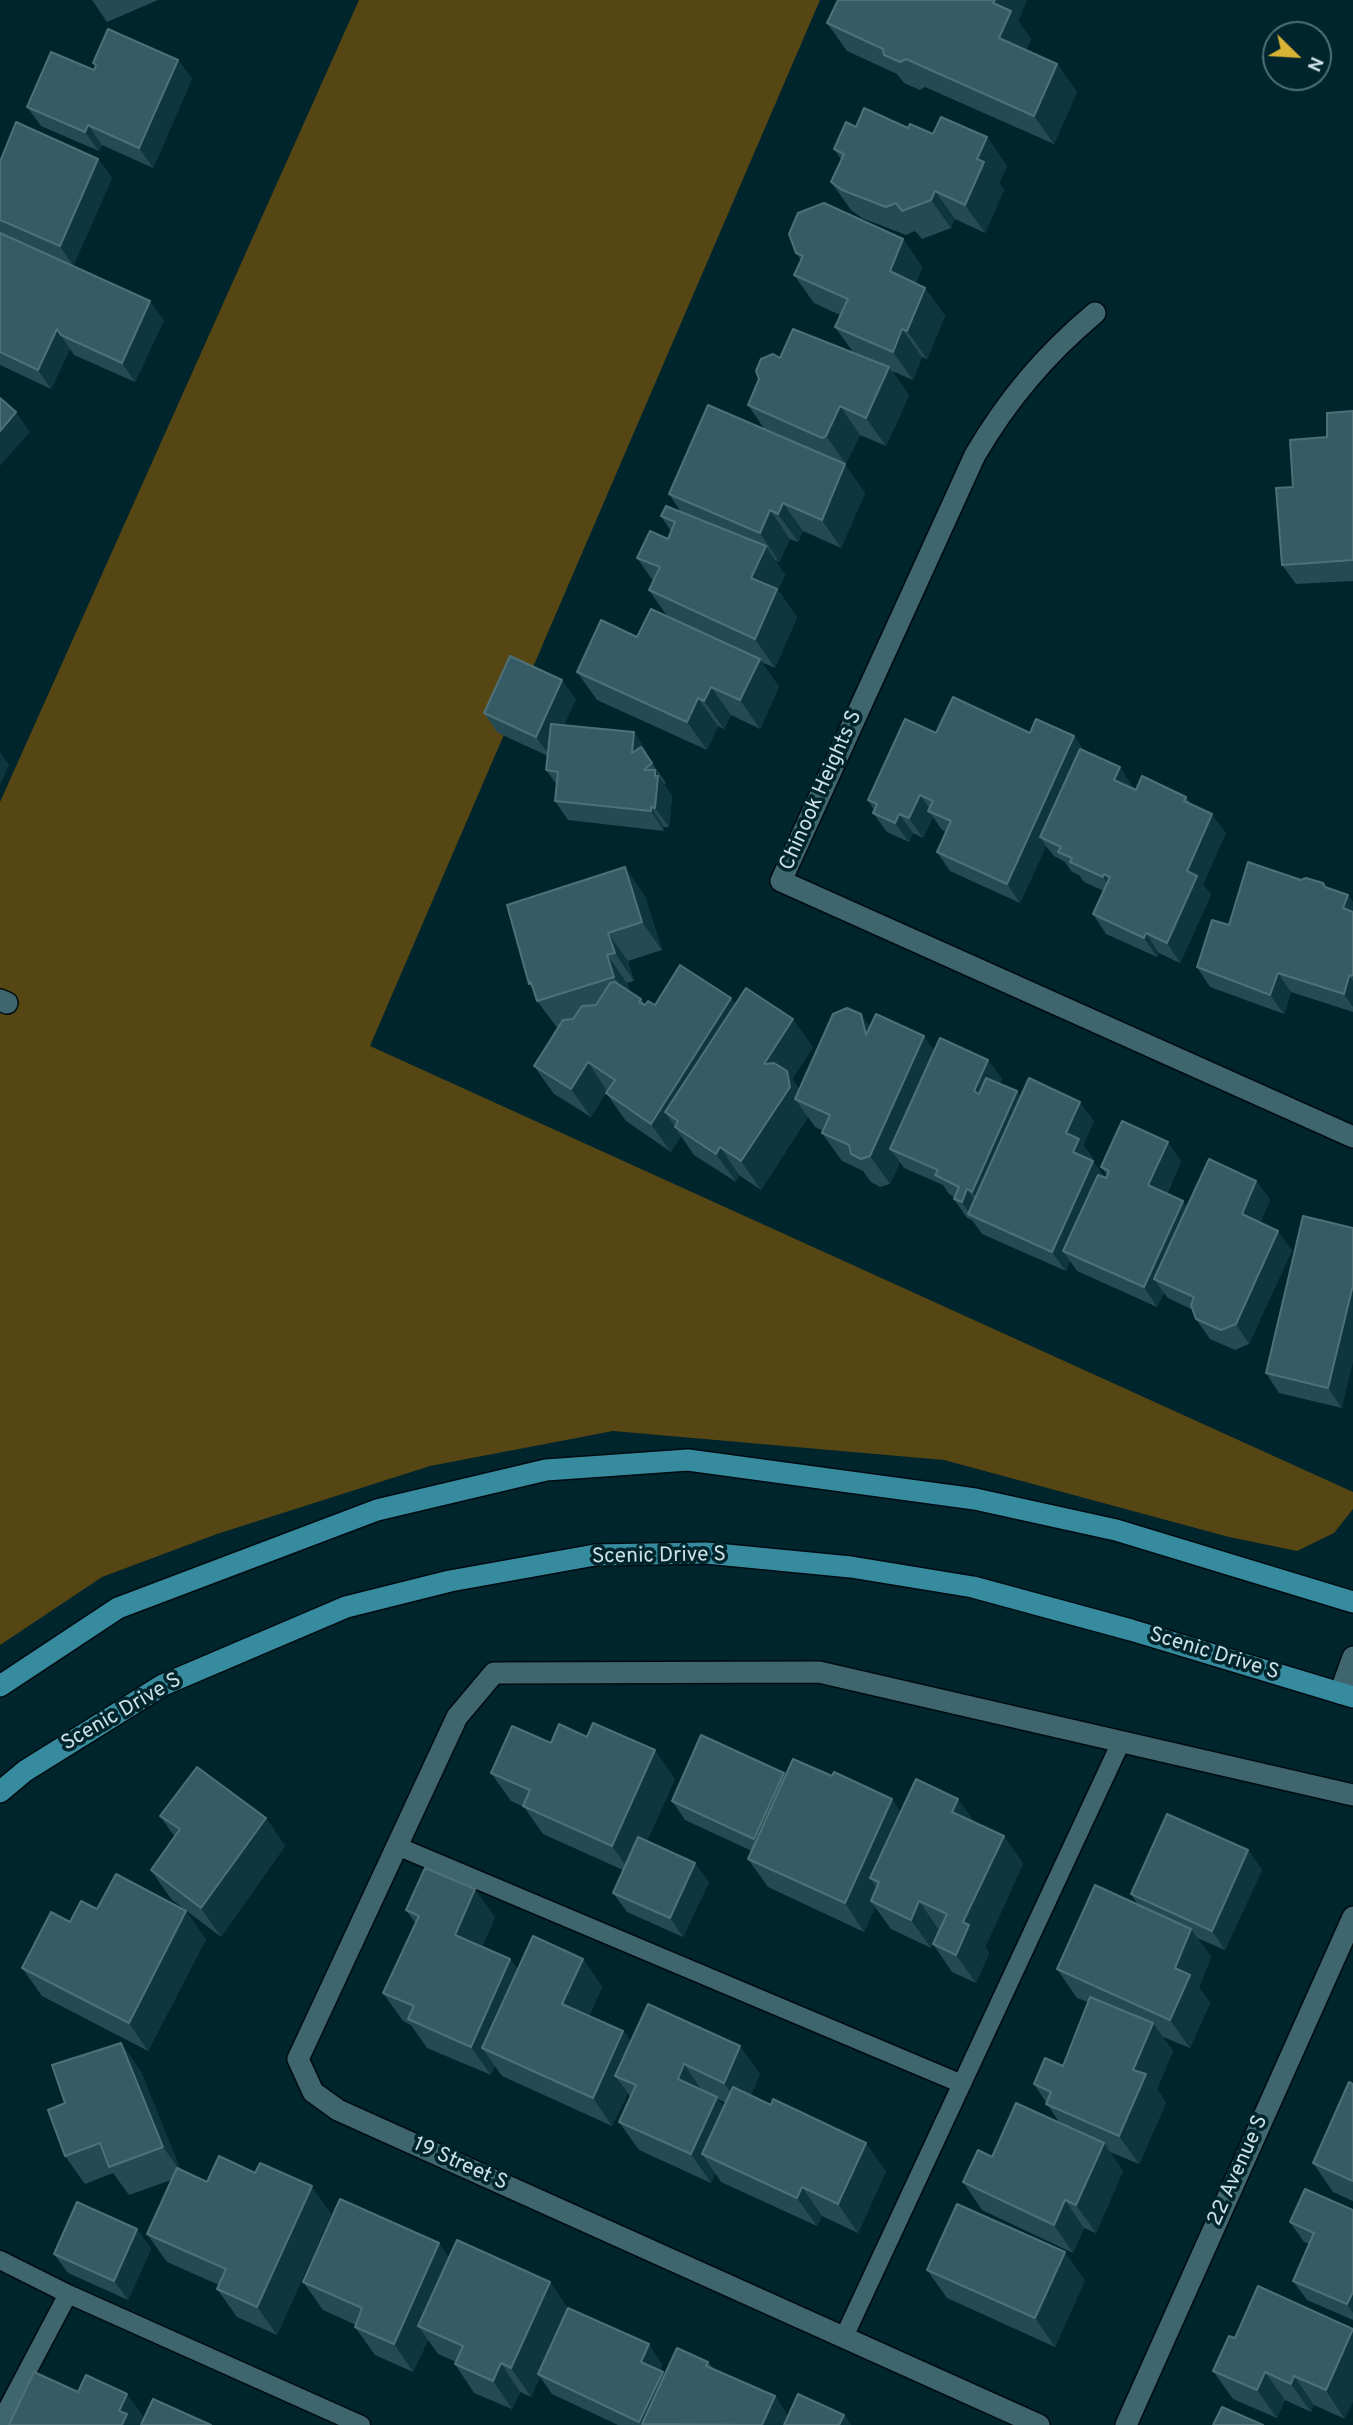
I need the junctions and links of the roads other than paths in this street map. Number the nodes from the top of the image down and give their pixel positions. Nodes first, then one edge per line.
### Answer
1 (1095, 313) dead end
2 (1353, 1137) edge
3 (1353, 1602) edge
4 (1353, 1657) edge
5 (0, 1686) edge
6 (1346, 1695) edge
7 (1121, 1742) junction
8 (0, 1792) edge
9 (1353, 1795) edge
10 (397, 1846) junction
11 (1353, 1917) edge
12 (962, 2084) junction
13 (0, 2260) edge
14 (68, 2294) junction
15 (844, 2337) junction
16 (0, 2423) edge
17 (361, 2425) edge
18 (1040, 2425) edge
19 (1126, 2425) edge

1 - 2 street, Chinook Heights S
3 - 5 main road
4 - 6 street
6 - 8 main road, Scenic Drive S
7 - 9 street
7 - 10 street, 19 Street S
7 - 12 lane
10 - 12 lane
10 - 15 street, 19 Street S
11 - 19 street, 22 Avenue S
12 - 15 lane
13 - 14 lane
14 - 16 lane
14 - 17 lane
15 - 18 street, 19 Street S

